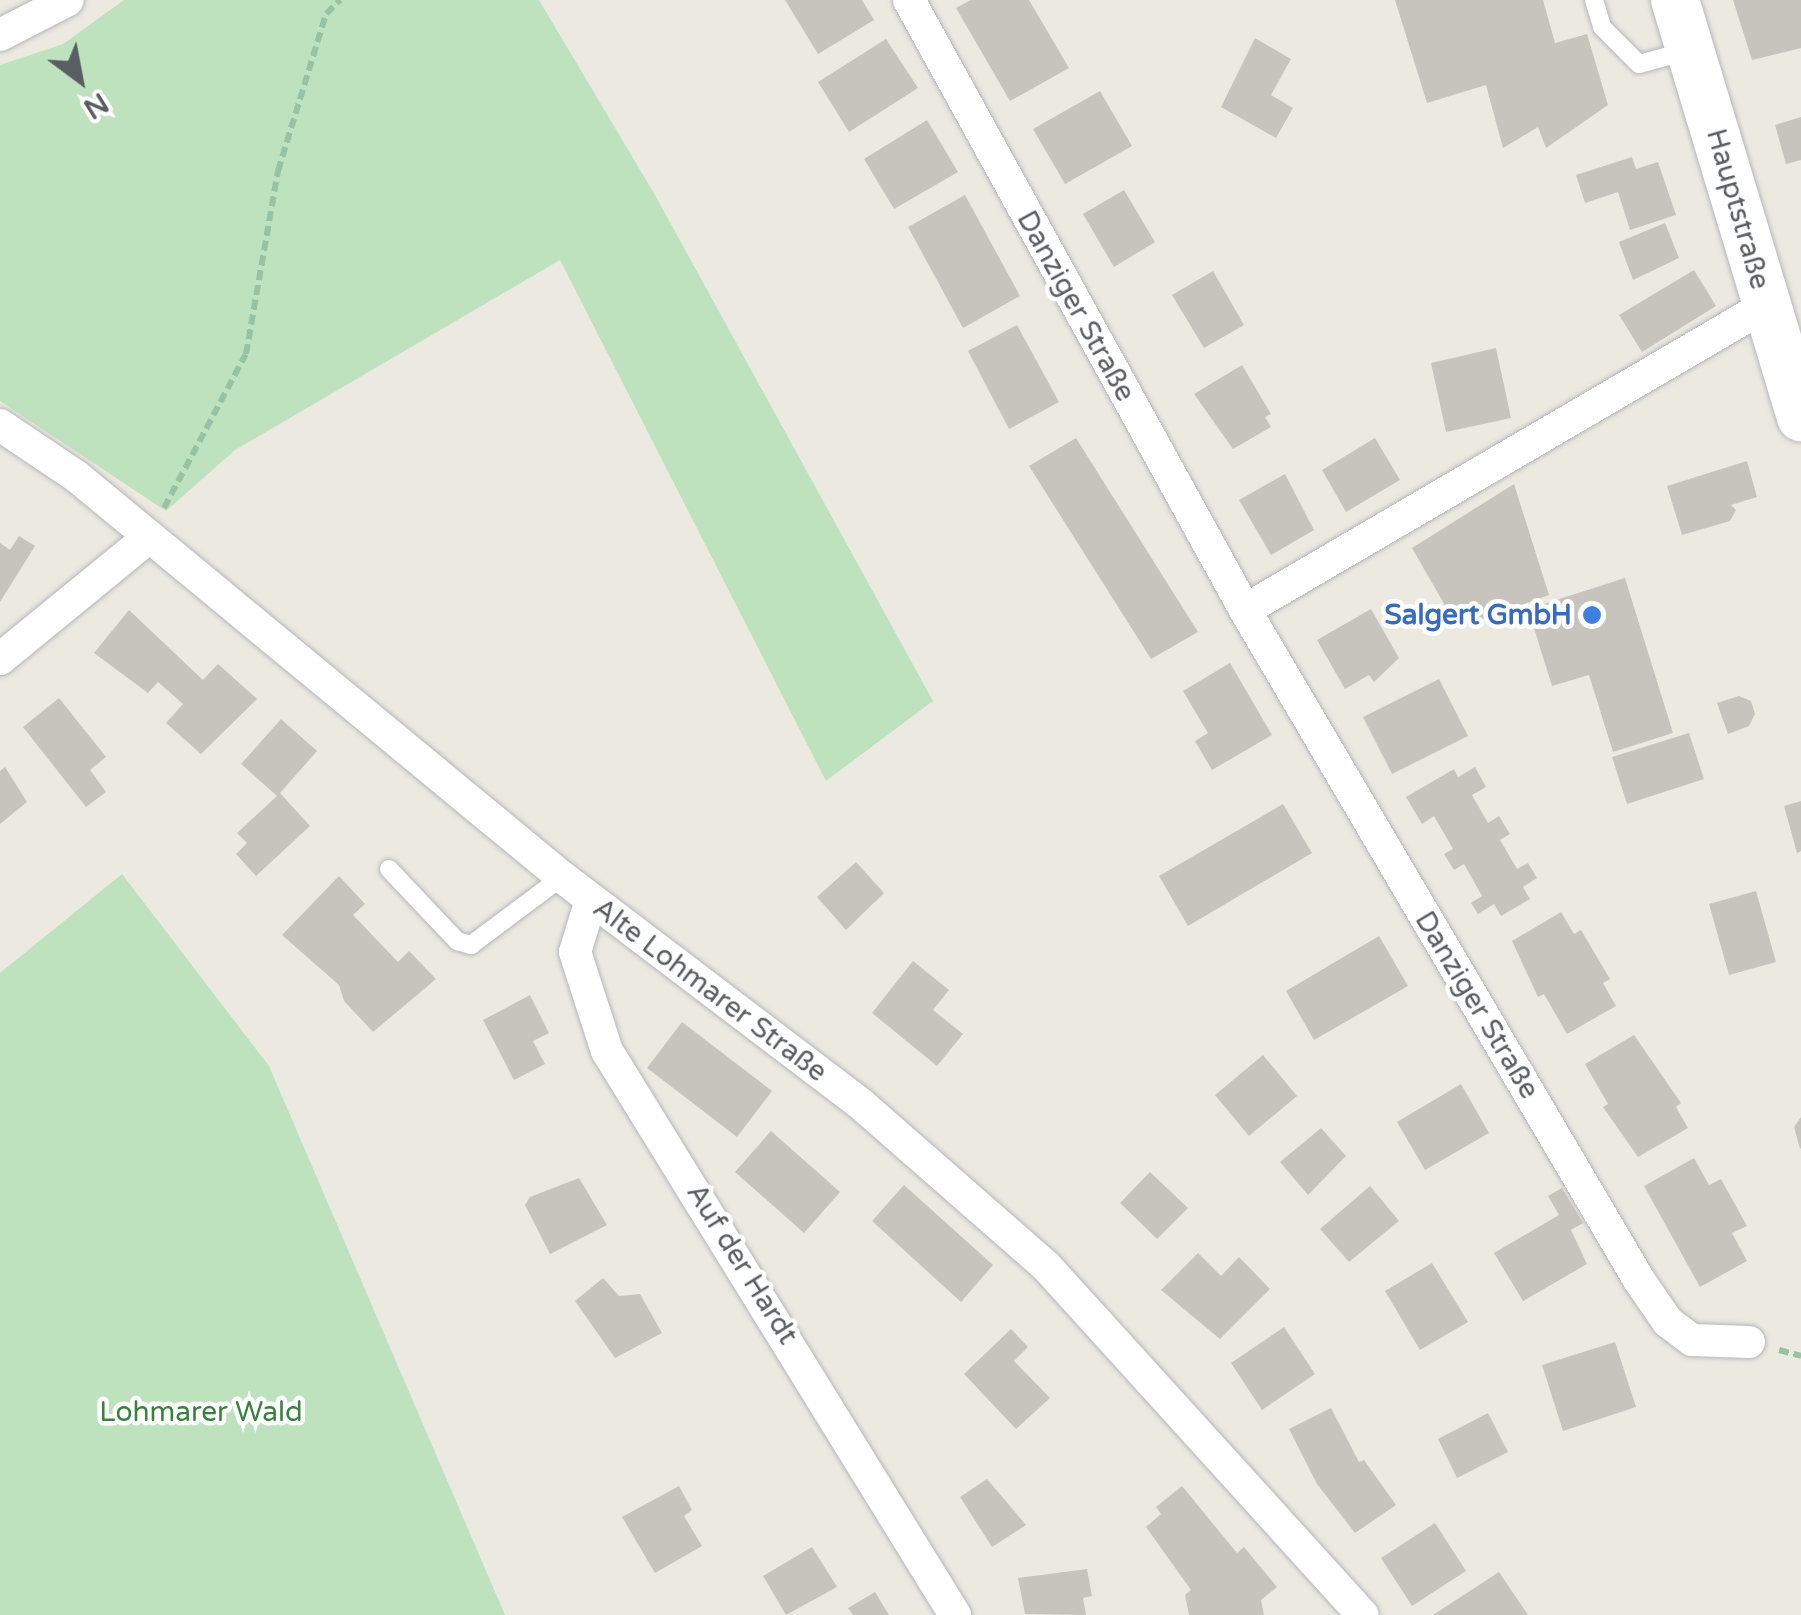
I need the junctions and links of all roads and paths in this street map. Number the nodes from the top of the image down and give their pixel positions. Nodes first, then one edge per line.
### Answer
1 (68, 0) edge
2 (340, 0) edge
3 (909, 0) edge
4 (1594, 0) edge
5 (1674, 0) edge
6 (0, 34) edge
7 (1691, 50) junction
8 (1766, 305) junction
9 (1801, 417) edge
10 (0, 425) edge
11 (149, 537) junction
12 (1245, 610) junction
13 (0, 659) edge
14 (389, 869) dead end
15 (562, 878) junction
16 (591, 900) junction
17 (1749, 1342) dead end
18 (955, 1615) edge
19 (1363, 1615) edge

1 - 6 street
2 - 11 path
3 - 12 street, Danziger Straße
4 - 7 lane
5 - 7 main road, Hauptstraße
7 - 8 main road, Hauptstraße
8 - 9 main road, Hauptstraße
8 - 12 street
10 - 11 street, Alte Lohmarer Straße
11 - 13 street
11 - 15 street, Alte Lohmarer Straße
12 - 17 street, Danziger Straße
14 - 15 lane
15 - 16 street, Alte Lohmarer Straße
16 - 18 street, Auf der Hardt
16 - 19 street, Alte Lohmarer Straße

